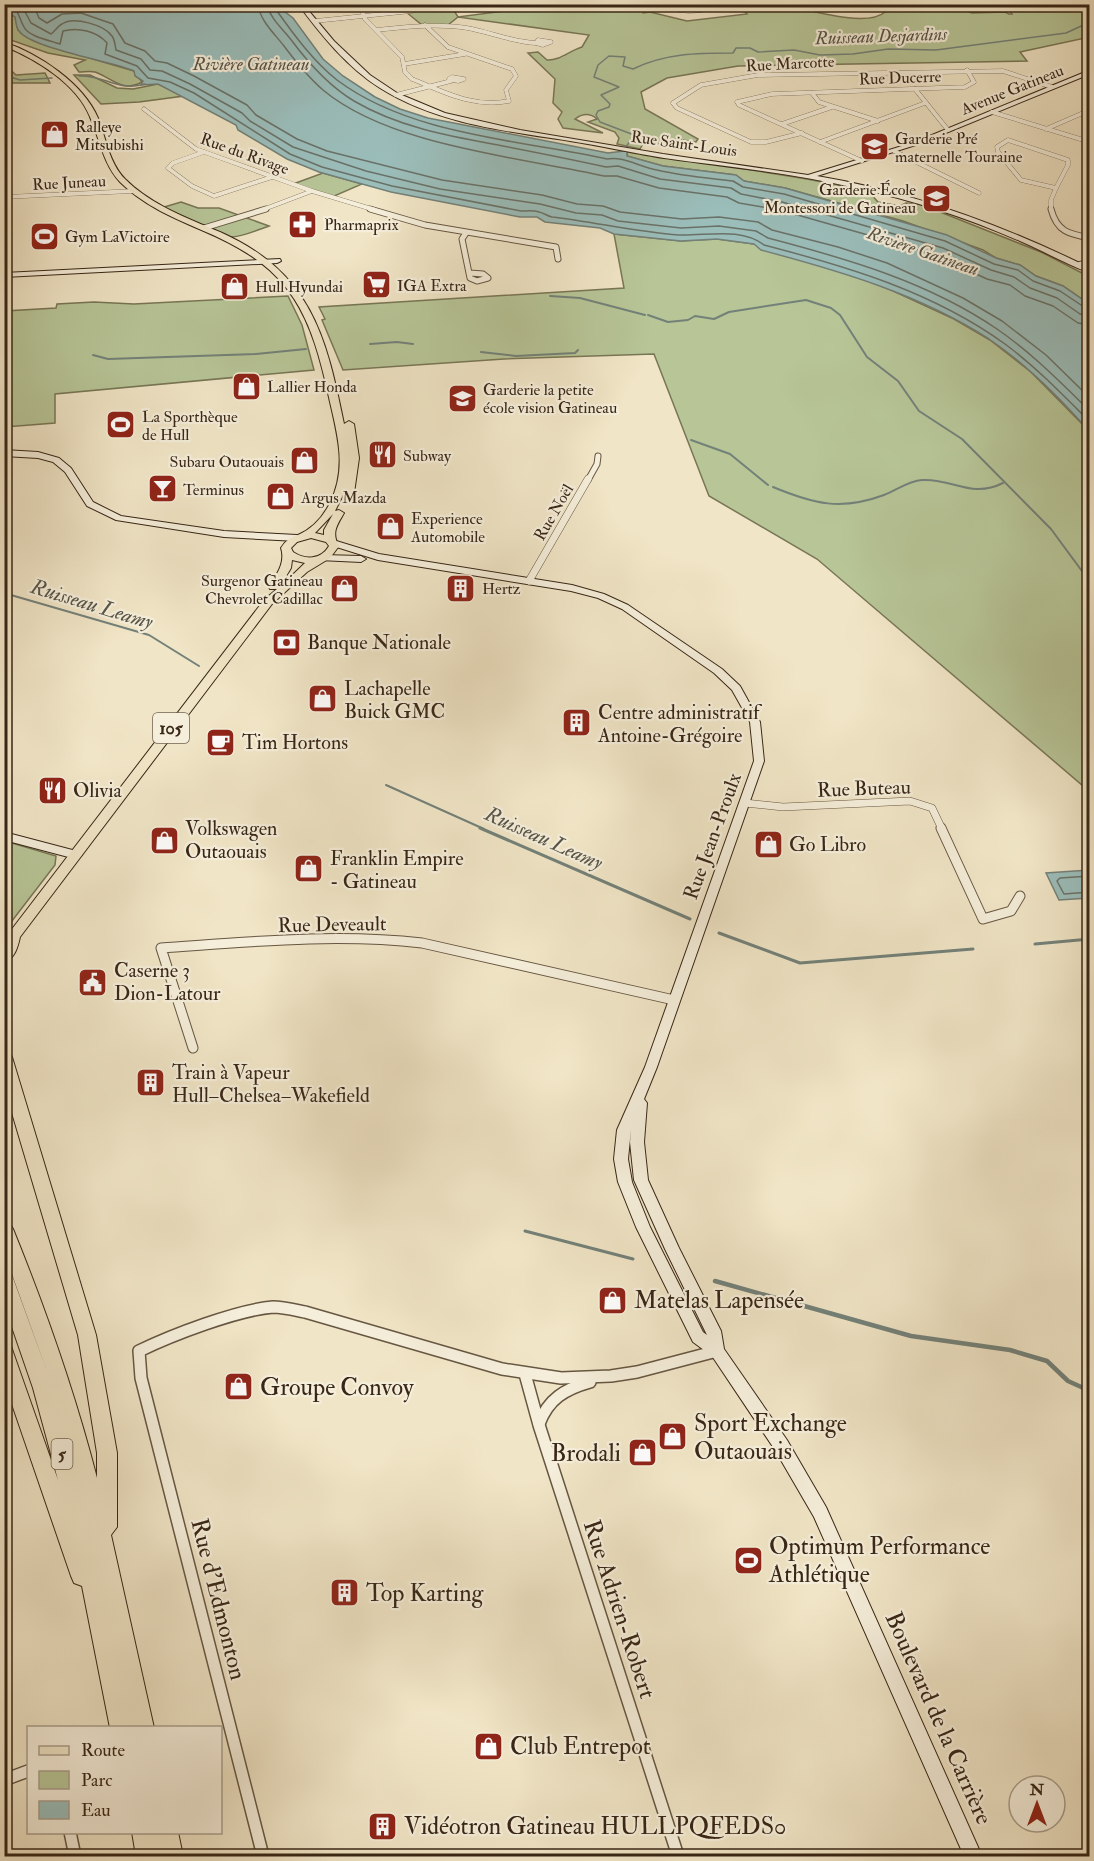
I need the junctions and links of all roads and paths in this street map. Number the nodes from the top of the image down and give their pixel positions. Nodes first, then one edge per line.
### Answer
1 (300, 4) edge
2 (360, 4) edge
3 (414, 4) edge
4 (662, 4) edge
5 (714, 4) edge
6 (819, 4) edge
7 (853, 4) edge
8 (363, 17) junction
9 (315, 21) junction
10 (425, 25) junction
11 (377, 30) junction
12 (536, 43) dead end
13 (4, 44) edge
14 (467, 54) junction
15 (404, 64) junction
16 (967, 70) junction
17 (1089, 72) edge
18 (451, 81) dead end
19 (426, 86) junction
20 (1052, 87) junction
21 (915, 88) junction
22 (812, 93) junction
23 (396, 95) junction
24 (925, 103) junction
25 (833, 106) junction
26 (144, 109) dead end
27 (1089, 110) edge
28 (992, 112) junction
29 (878, 121) junction
30 (782, 124) junction
31 (1046, 129) junction
32 (948, 130) junction
33 (802, 133) junction
34 (820, 142) junction
35 (1089, 142) edge
36 (894, 151) junction
37 (204, 152) junction
38 (862, 160) junction
39 (275, 176) junction
40 (809, 177) junction
41 (1057, 188) junction
42 (134, 191) junction
43 (312, 191) junction
44 (979, 194) dead end
45 (4, 197) edge
46 (209, 230) junction
47 (466, 233) junction
48 (1089, 238) edge
49 (558, 259) dead end
50 (265, 261) junction
51 (277, 261) junction
52 (1089, 262) edge
53 (1078, 265) junction
54 (1089, 271) edge
55 (470, 273) dead end
56 (4, 275) edge
57 (4, 453) edge
58 (598, 456) dead end
59 (224, 534) junction
60 (300, 537) junction
61 (332, 542) junction
62 (287, 553) junction
63 (320, 559) junction
64 (419, 564) junction
65 (529, 581) junction
66 (267, 602) junction
67 (745, 803) junction
68 (4, 836) edge
69 (76, 855) junction
70 (1020, 896) dead end
71 (9, 940) edge
72 (4, 957) edge
73 (674, 1000) junction
74 (193, 1048) dead end
75 (4, 1057) edge
76 (643, 1088) junction
77 (659, 1222) joint
78 (643, 1227) joint
79 (4, 1230) edge
80 (4, 1278) edge
81 (717, 1351) junction
82 (4, 1352) edge
83 (525, 1374) junction
84 (611, 1376) junction
85 (539, 1425) junction
86 (107, 1557) junction
87 (102, 1635) junction
88 (121, 1726) edge
89 (143, 1726) edge
90 (27, 1771) edge
91 (4, 1780) edge
92 (70, 1834) edge
93 (143, 1834) edge
94 (166, 1834) edge
95 (75, 1857) edge
96 (148, 1857) edge
97 (171, 1857) edge
98 (263, 1857) edge
99 (678, 1857) edge
100 (973, 1857) edge

1 - 9 street, Rue Saint-Louis
2 - 8 street
3 - 8 street
4 - 5 street
6 - 7 street
8 - 9 street
8 - 11 street
9 - 23 street, Rue Saint-Louis
10 - 11 street
10 - 12 street
10 - 14 street
11 - 15 street
13 - 42 main road, 105
14 - 15 street
14 - 19 street
15 - 19 street
16 - 20 street, Rue Marcotte
16 - 21 street, Rue Ducerre
16 - 33 street, Rue Marcotte
17 - 20 street, Avenue Gatineau
18 - 19 street
19 - 23 street
20 - 28 street, Avenue Gatineau
21 - 22 street, Rue Ducerre
21 - 24 street
22 - 25 street
22 - 30 street, Rue Ducerre
23 - 40 street, Rue Saint-Louis
24 - 29 street
24 - 32 street
25 - 29 street
25 - 30 street
26 - 37 street, Rue du Rivage
27 - 31 street
28 - 31 street
28 - 32 street, Avenue Gatineau
29 - 34 street
30 - 33 street, Rue Ducerre
31 - 35 street
32 - 36 street, Avenue Gatineau
33 - 34 street, Rue Ducerre
34 - 38 street, Rue Ducerre
36 - 38 street, Avenue Gatineau
36 - 44 street
37 - 39 street, Rue du Rivage
37 - 39 street
38 - 40 street, Avenue Gatineau
39 - 43 street, Rue du Rivage
40 - 53 street, Rue Saint-Louis
41 - 41 street
41 - 48 street
42 - 45 street, Rue Juneau
42 - 46 main road, 105
43 - 46 street
43 - 47 street, Rue du Rivage
46 - 50 main road, 105
46 - 51 main road, 105
47 - 49 street, Rue du Rivage
47 - 55 street
50 - 51 street
50 - 56 street
50 - 60 main road, 105
51 - 61 main road, 105
52 - 53 street
53 - 54 street, Rue Saint-Louis
57 - 59 street
58 - 65 street, Rue Noël
59 - 60 street
59 - 62 street
60 - 61 main road
60 - 62 main road, 105
61 - 63 main road, 105
61 - 64 street, Rue Jean-Proulx
62 - 63 main road
62 - 66 main road, 105
63 - 64 street, Rue Jean-Proulx
63 - 66 main road, 105
64 - 65 street, Rue Jean-Proulx
65 - 67 street, Rue Jean-Proulx
66 - 69 main road, 105
67 - 70 street, Rue Buteau
67 - 73 street, Rue Jean-Proulx
68 - 69 street
69 - 71 main road, 105
71 - 72 main road, 105
73 - 74 street, Rue Deveault
73 - 76 street, Rue Jean-Proulx
75 - 86 highway
76 - 77 street, Rue Jean-Proulx
76 - 78 street, Rue Jean-Proulx
77 - 81 street, Boulevard de la Carrière
78 - 81 street, Boulevard de la Carrière
79 - 86 highway, 5
80 - 87 highway, 5
81 - 84 street
81 - 100 street, Boulevard de la Carrière
82 - 87 highway
83 - 84 street
83 - 85 street, Rue Adrien-Robert
83 - 98 street, Rue d'Edmonton
84 - 85 street
85 - 99 street, Rue Adrien-Robert
86 - 89 highway, 5
87 - 88 highway, 5
90 - 91 street
92 - 95 street
93 - 96 highway
94 - 97 highway

